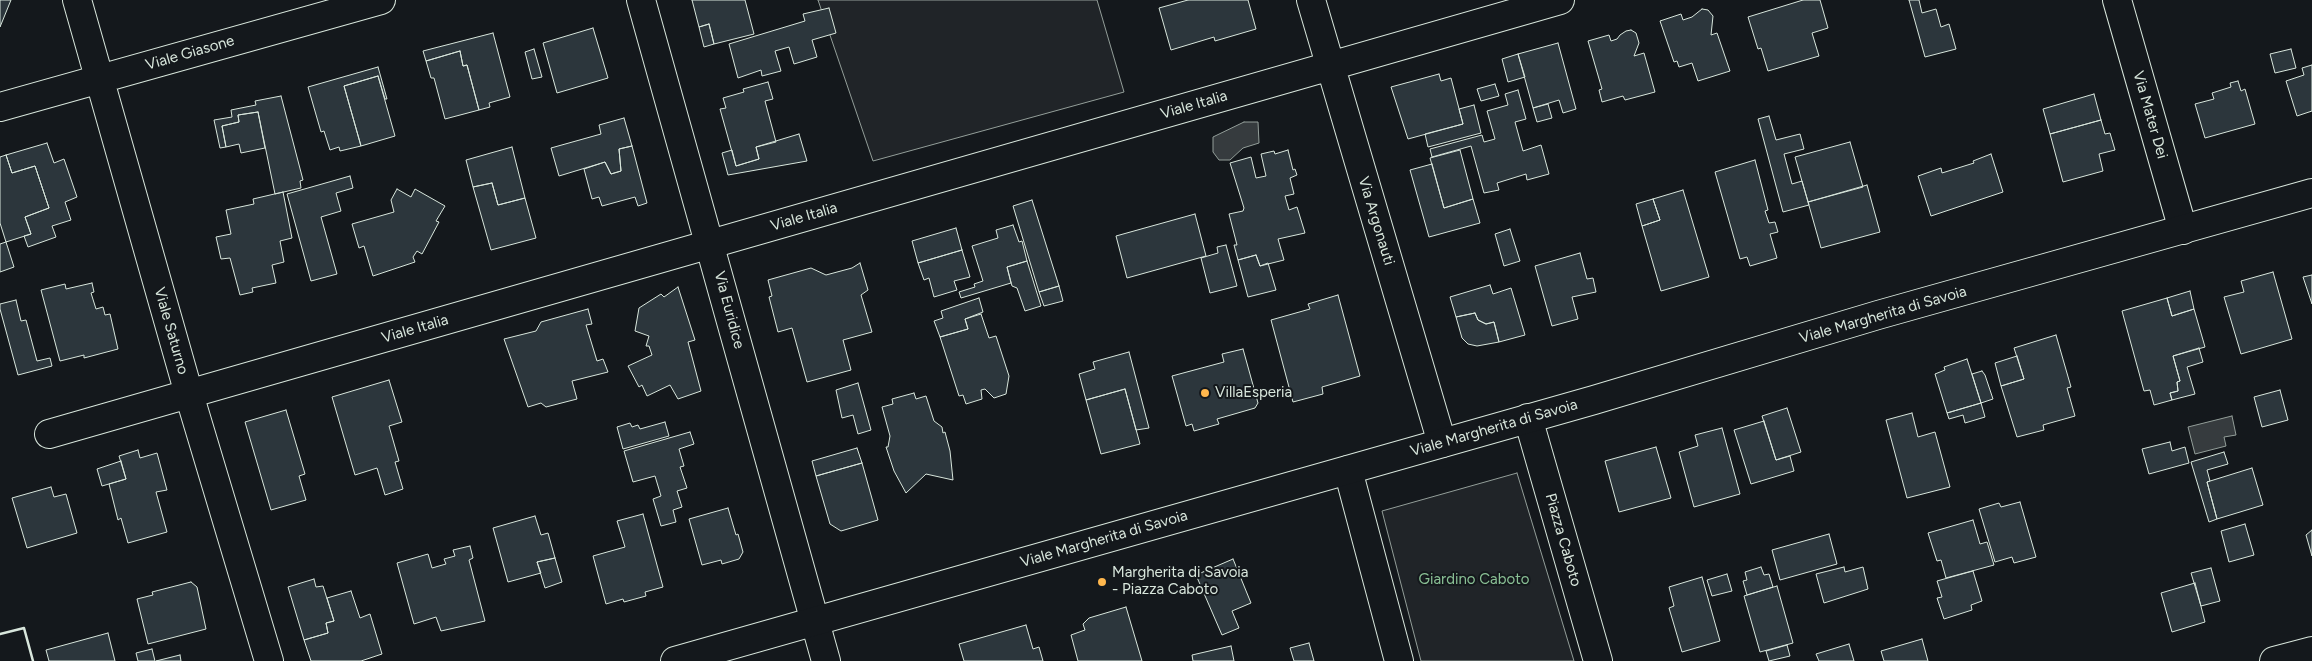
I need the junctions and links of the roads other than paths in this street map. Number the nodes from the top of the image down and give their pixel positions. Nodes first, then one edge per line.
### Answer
1 (77, 0) edge
2 (381, 0) edge
3 (641, 0) edge
4 (1311, 0) edge
5 (1560, 0) edge
6 (2117, 0) edge
7 (1330, 66) junction
8 (100, 79) junction
9 (0, 107) edge
10 (2312, 193) edge
11 (2183, 230) junction
12 (711, 244) junction
13 (189, 394) junction
14 (1528, 418) junction
15 (49, 434) dead end
16 (1442, 443) junction
17 (1348, 470) junction
18 (814, 622) junction
19 (2312, 651) edge
20 (269, 661) edge
21 (675, 661) edge
22 (826, 661) edge
23 (1399, 661) edge
24 (1598, 661) edge
25 (2274, 661) edge

1 - 8 street, Viale Saturno
2 - 8 street, Viale Giasone
3 - 12 street, Via Euridice
4 - 7 street, Via Argonauti
5 - 7 street, Viale Italia
6 - 11 street, Via Mater Dei
7 - 12 street, Viale Italia
7 - 16 street, Via Argonauti
8 - 9 street, Viale Giasone
8 - 13 street, Viale Saturno
10 - 11 street, Viale Margherita di Savoia
11 - 14 street, Viale Margherita di Savoia
12 - 13 street, Viale Italia
12 - 18 street, Via Euridice
13 - 15 street, Viale Italia
13 - 20 street, Viale Saturno
14 - 16 street, Viale Margherita di Savoia
14 - 24 street, Piazza Caboto
16 - 17 street, Viale Margherita di Savoia
17 - 18 street, Viale Margherita di Savoia
17 - 23 street
18 - 21 street, Viale Margherita di Savoia
18 - 22 street, Via Euridice
19 - 25 street

